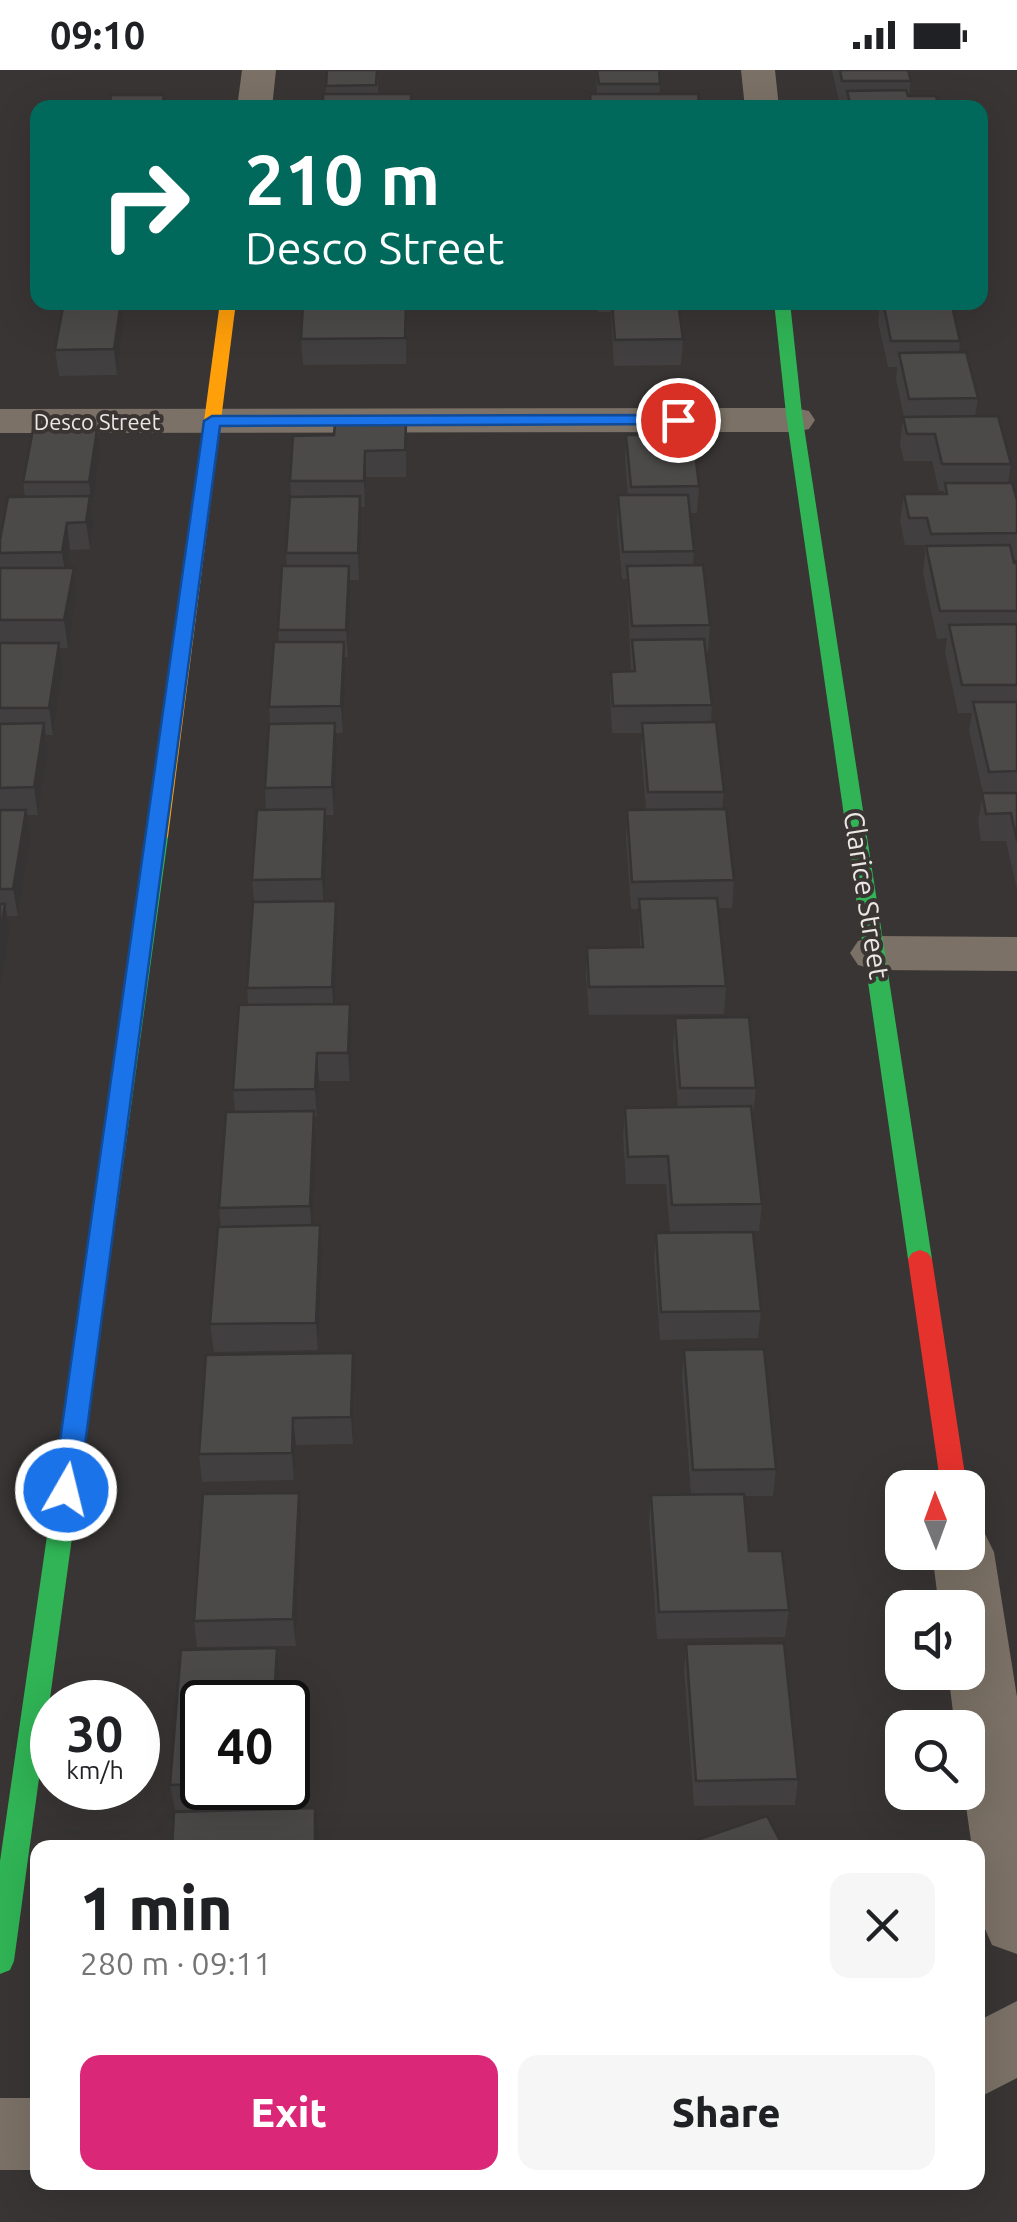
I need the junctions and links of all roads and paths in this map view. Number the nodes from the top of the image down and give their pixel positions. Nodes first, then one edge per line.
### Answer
1 (259, 70) edge
2 (758, 70) edge
3 (255, 100) edge
4 (761, 100) edge
5 (227, 310) edge
6 (783, 310) edge
7 (795, 420) junction
8 (0, 421) edge
9 (212, 421) junction
10 (876, 953) junction
11 (1017, 954) edge
12 (951, 1470) edge
13 (966, 1570) edge
14 (1017, 1922) edge
15 (0, 1961) edge
16 (1017, 2036) edge
17 (985, 2059) edge
18 (0, 2134) edge
19 (30, 2134) edge

1 - 3 street
2 - 4 street
5 - 9 street
6 - 7 street, Clarice Street
7 - 9 street, Desco Street
7 - 10 street, Clarice Street
8 - 9 street, Desco Street
9 - 15 street
10 - 11 street
10 - 12 street, Clarice Street
13 - 14 street
16 - 17 street
18 - 19 street

